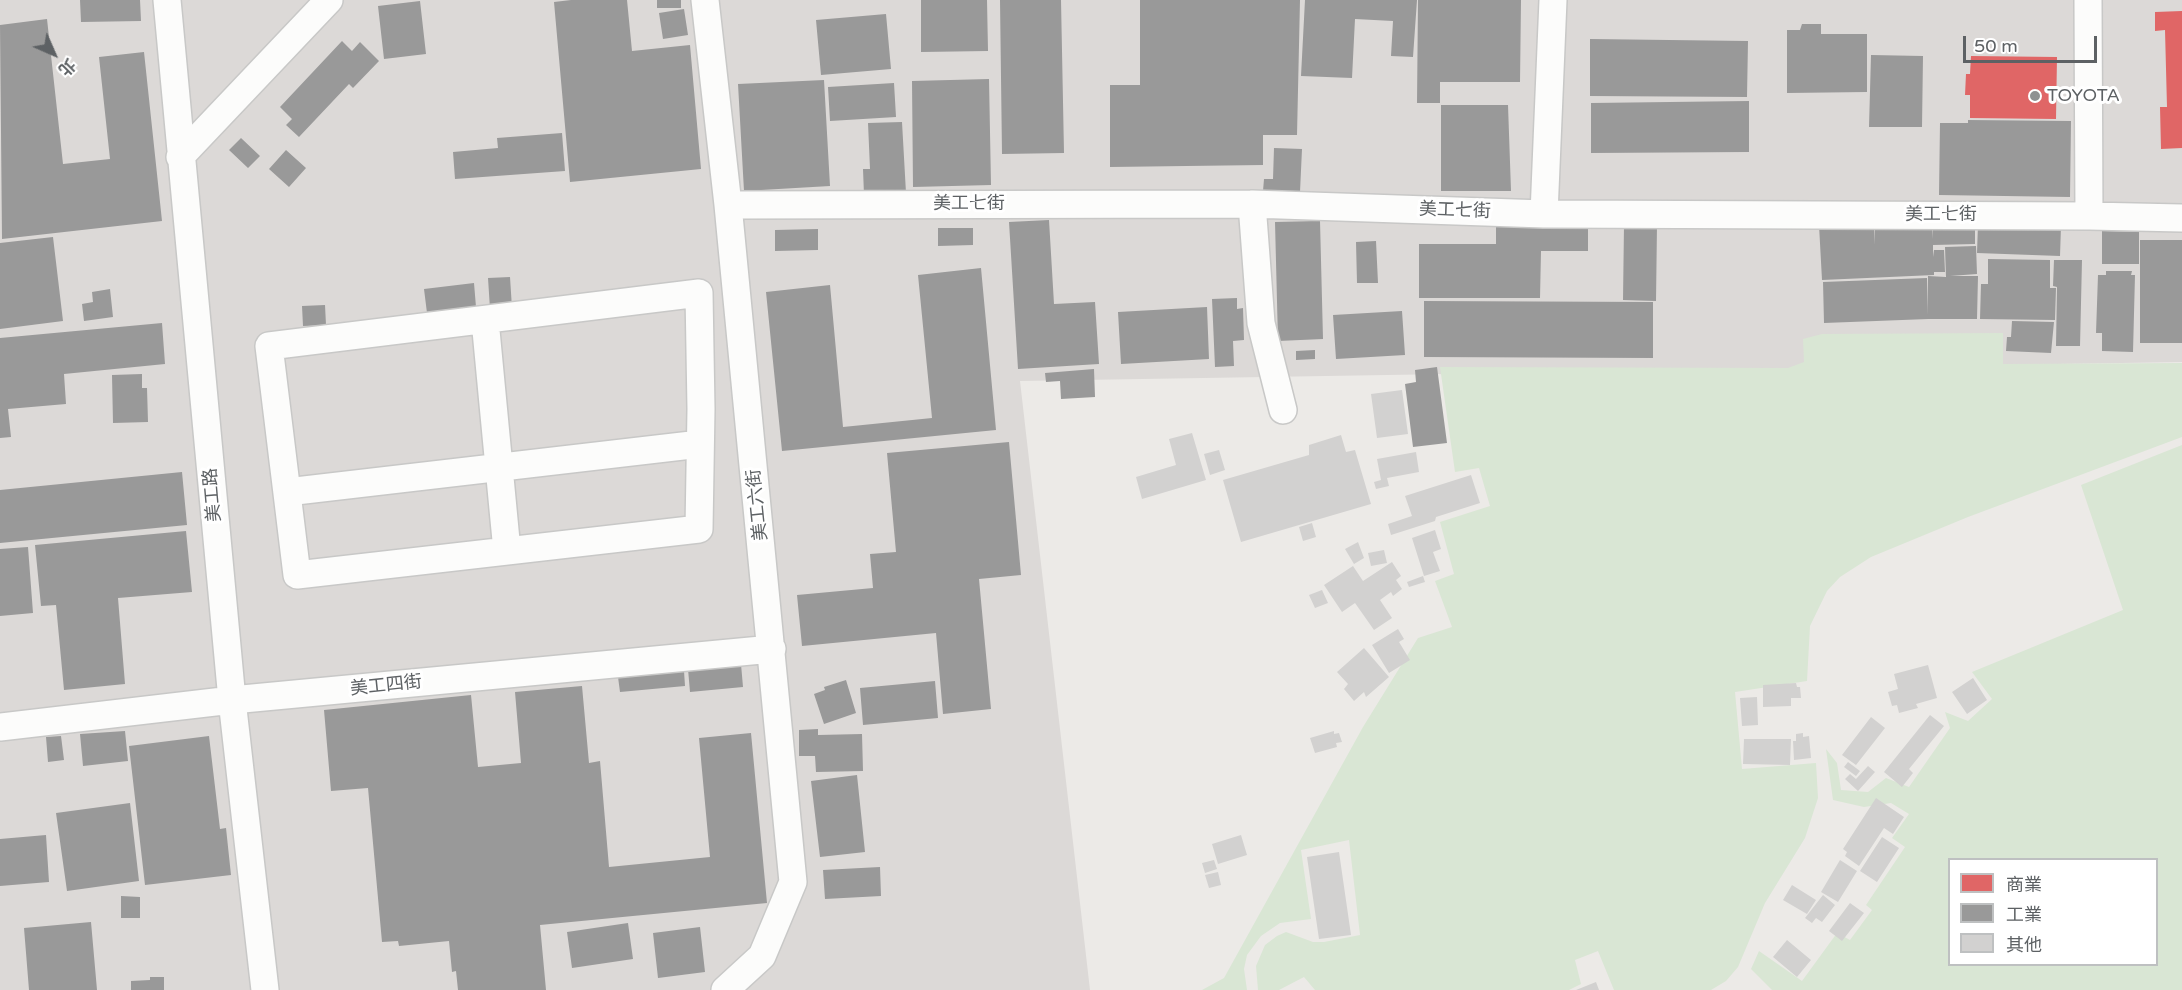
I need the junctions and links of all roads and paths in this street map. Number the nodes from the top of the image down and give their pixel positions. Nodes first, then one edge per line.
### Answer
1 (167, 0) edge
2 (329, 0) edge
3 (705, 0) edge
4 (1553, 0) edge
5 (2088, 0) edge
6 (180, 157) junction
7 (1252, 204) junction
8 (728, 205) junction
9 (1544, 214) junction
10 (2089, 216) junction
11 (2182, 218) edge
12 (485, 320) junction
13 (1283, 410) dead end
14 (700, 444) junction
15 (499, 468) junction
16 (286, 492) junction
17 (507, 551) junction
18 (772, 649) junction
19 (232, 700) junction
20 (0, 726) edge
21 (265, 990) edge
22 (725, 990) edge

1 - 6 street, 美工路
2 - 6 street
3 - 8 street, 美工六街
4 - 9 street
5 - 10 street
6 - 19 street, 美工路
7 - 8 street, 美工七街
7 - 9 street, 美工七街
7 - 13 street
8 - 18 street, 美工六街
9 - 10 street, 美工七街
10 - 11 street, 美工七街
12 - 14 street
12 - 15 street
12 - 16 street
14 - 15 street
14 - 17 street
15 - 16 street
15 - 17 street
16 - 17 street
18 - 19 street, 美工四街
18 - 22 street, 美工六街
19 - 20 street, 美工四街
19 - 21 street, 美工路

